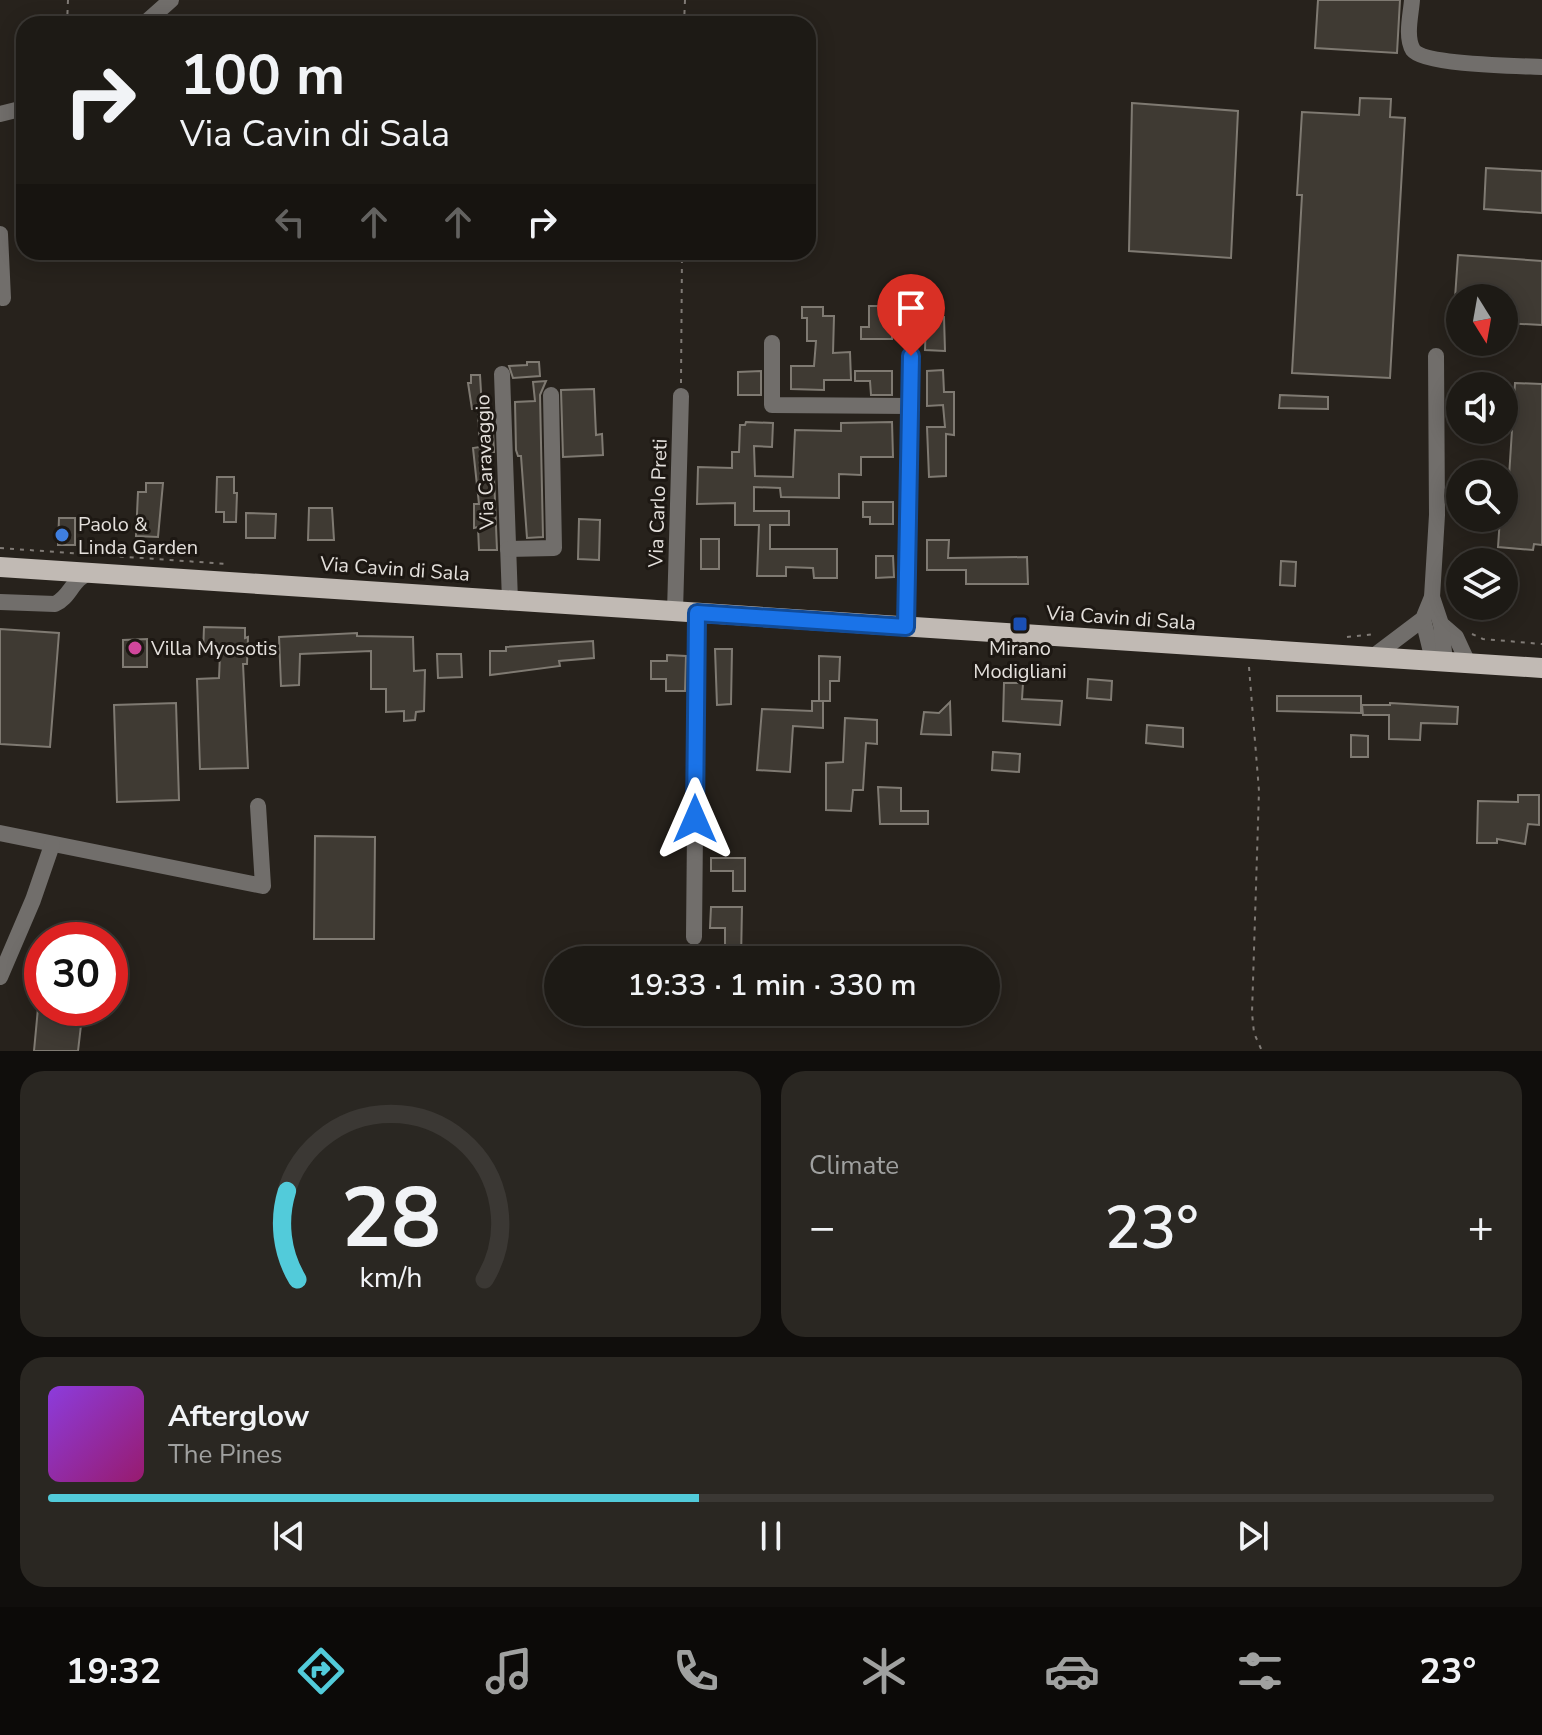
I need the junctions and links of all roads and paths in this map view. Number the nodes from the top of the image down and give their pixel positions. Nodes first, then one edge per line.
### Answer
1 (171, 0) edge
2 (1412, 0) edge
3 (153, 16) edge
4 (1542, 67) edge
5 (0, 234) edge
6 (682, 260) edge
7 (3, 298) dead end
8 (772, 343) dead end
9 (911, 356) dead end
10 (1436, 356) dead end
11 (502, 374) dead end
12 (551, 395) dead end
13 (681, 396) joint
14 (910, 406) junction
15 (508, 549) junction
16 (0, 567) edge
17 (49, 570) junction
18 (90, 573) junction
19 (1432, 597) junction
20 (510, 601) junction
21 (0, 602) edge
22 (43, 604) junction
23 (675, 612) junction
24 (697, 613) junction
25 (1423, 619) junction
26 (1441, 624) junction
27 (906, 627) junction
28 (1251, 650) junction
29 (1374, 656) junction
30 (1439, 661) junction
31 (1468, 663) junction
32 (1542, 668) edge
33 (258, 806) dead end
34 (0, 833) edge
35 (52, 845) junction
36 (694, 937) dead end
37 (0, 977) edge
38 (1262, 1051) edge

1 - 3 street
2 - 4 street
5 - 7 street
6 - 13 path
8 - 14 street
9 - 14 street
10 - 19 street
11 - 15 street, Via Caravaggio
12 - 15 street, Via Caravaggio
13 - 23 street, Via Carlo Preti
14 - 27 street
15 - 20 street, Via Caravaggio
16 - 17 main road, Via Cavin di Sala
17 - 18 main road, Via Cavin di Sala
17 - 22 street
18 - 20 main road, Via Cavin di Sala
18 - 22 street
19 - 25 street
19 - 26 street
20 - 23 main road, Via Cavin di Sala
21 - 22 street
23 - 24 main road, Via Cavin di Sala
24 - 27 main road, Via Cavin di Sala
24 - 36 street
25 - 29 street
25 - 30 street
26 - 30 street
26 - 31 street
27 - 28 main road, Via Cavin di Sala
28 - 29 main road, Via Cavin di Sala
28 - 38 path
29 - 30 main road, Via Cavin di Sala
30 - 31 main road, Via Cavin di Sala
31 - 32 main road, Via Cavin di Sala
33 - 35 street
34 - 35 street
35 - 37 street

